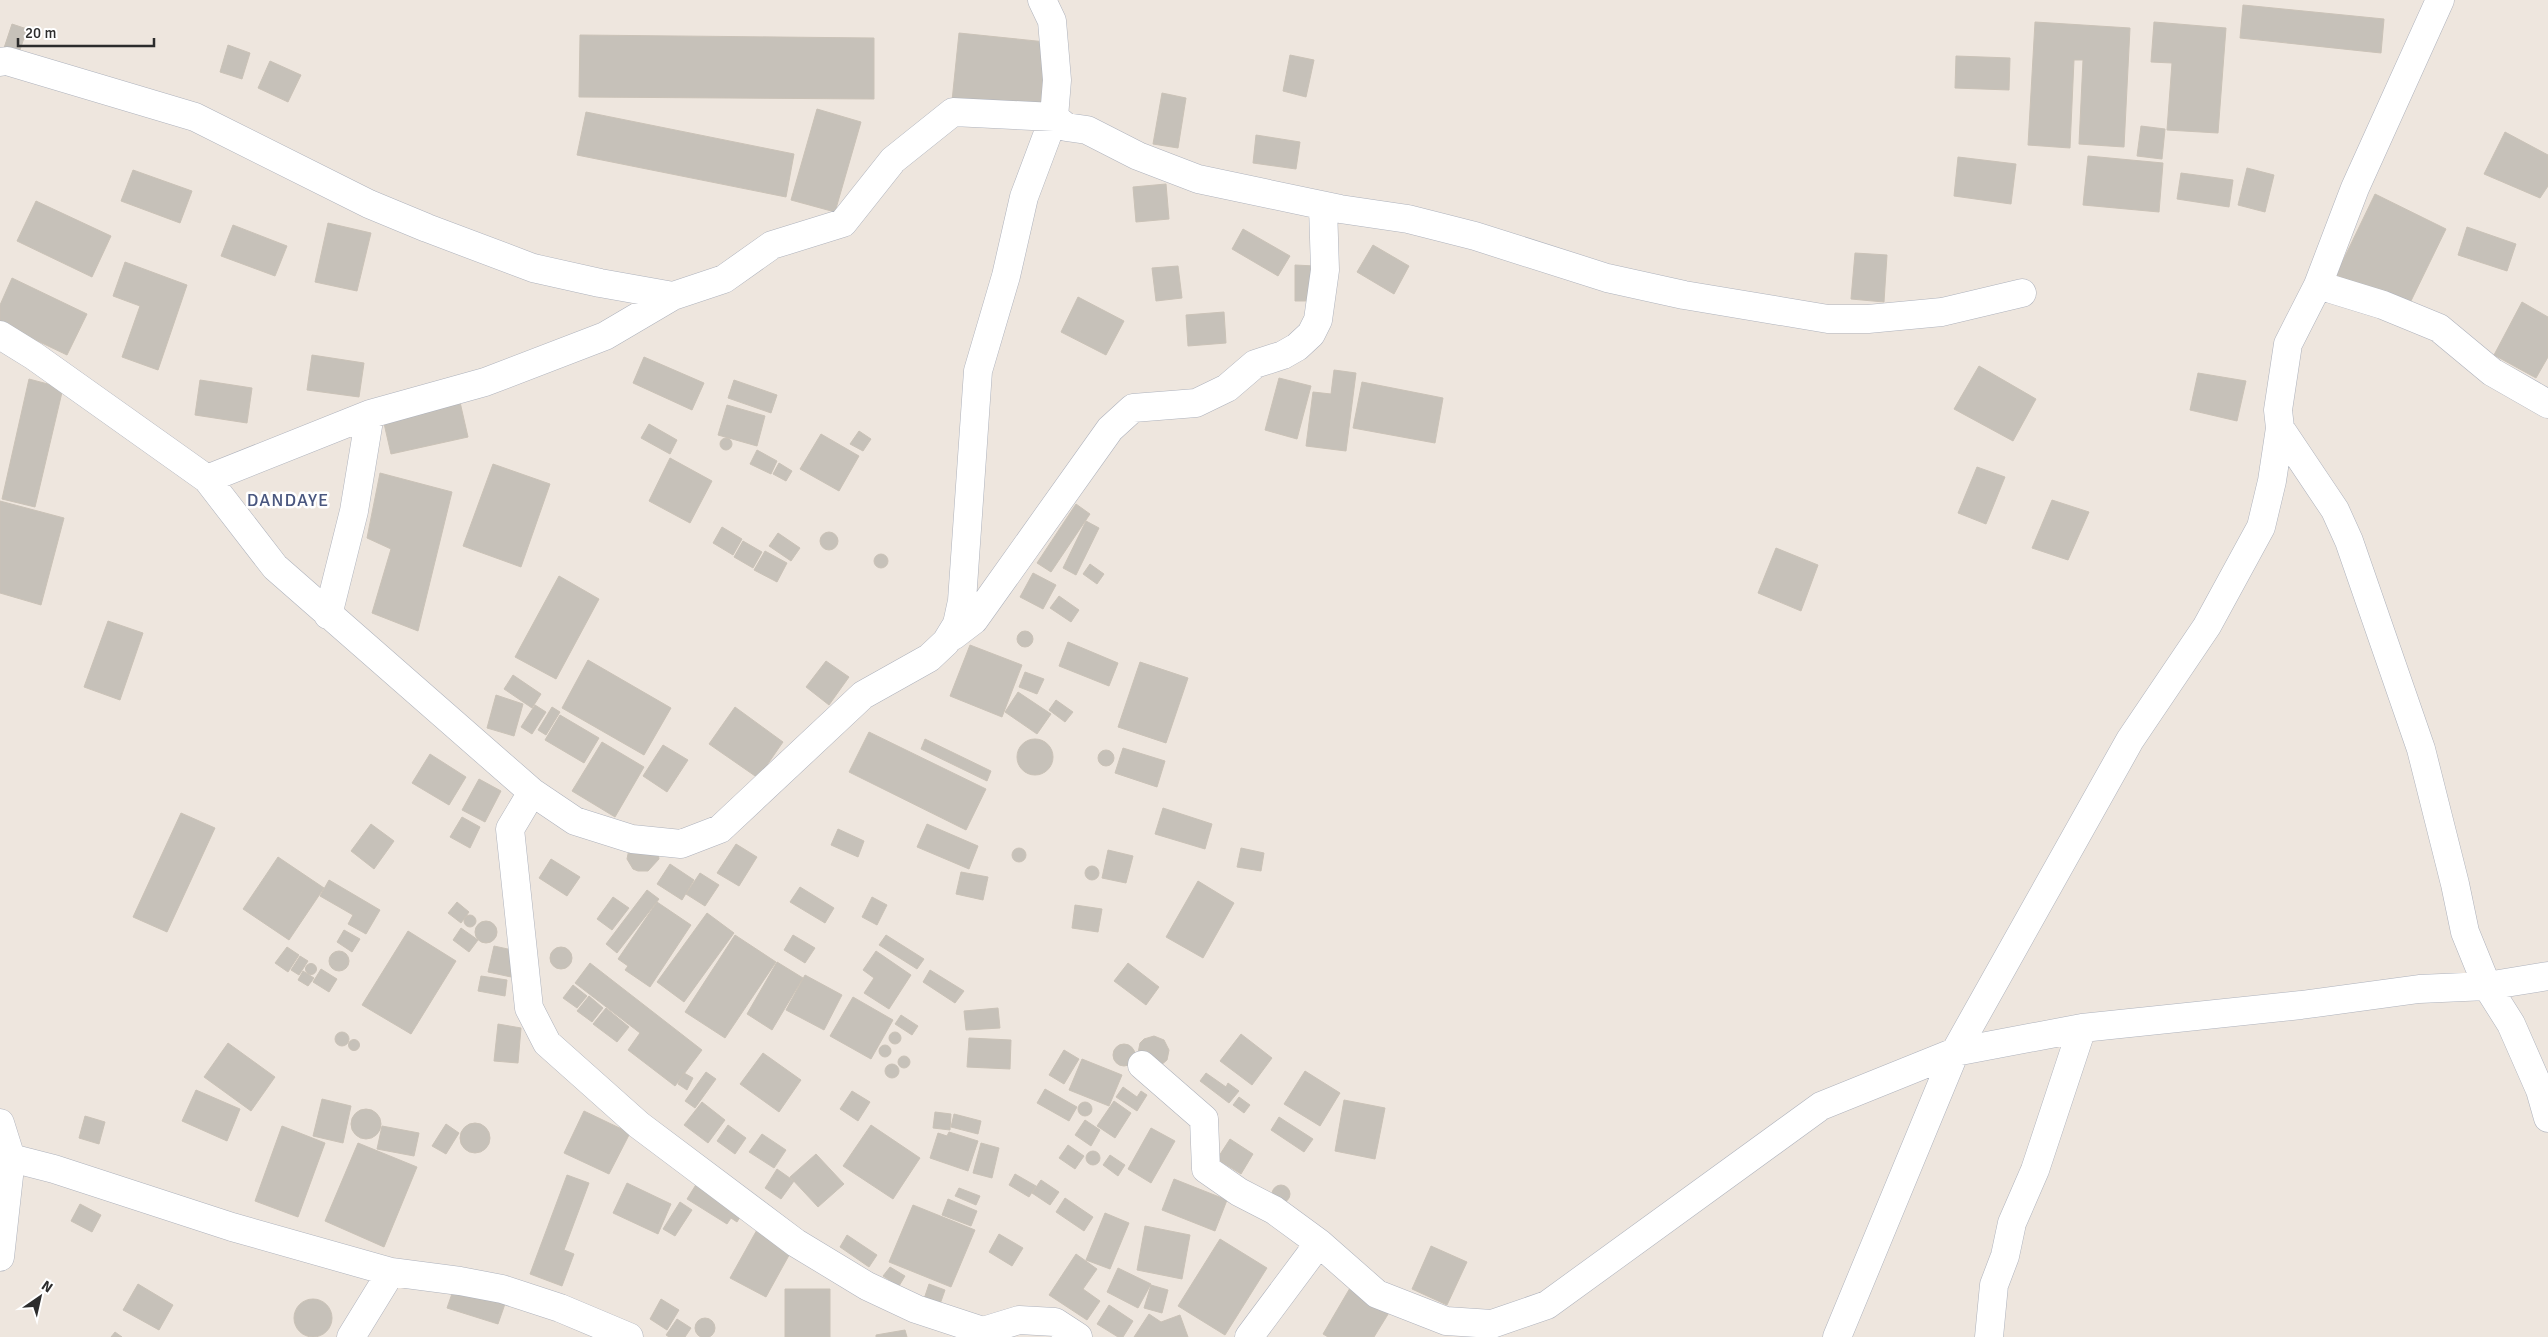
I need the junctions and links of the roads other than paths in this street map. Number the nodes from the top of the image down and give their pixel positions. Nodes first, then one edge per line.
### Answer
1 (1042, 0) edge
2 (2440, 0) edge
3 (0, 62) edge
4 (1054, 117) junction
5 (1323, 206) junction
6 (2318, 284) junction
7 (2022, 293) dead end
8 (673, 296) junction
9 (0, 335) edge
10 (2548, 404) edge
11 (370, 414) junction
12 (2280, 428) junction
13 (207, 478) junction
14 (328, 615) junction
15 (946, 642) junction
16 (532, 792) junction
17 (2548, 976) edge
18 (2486, 986) junction
19 (2082, 1028) junction
20 (1955, 1052) junction
21 (1142, 1065) dead end
22 (2548, 1118) edge
23 (0, 1124) edge
24 (11, 1158) junction
25 (1320, 1243) junction
26 (0, 1258) edge
27 (391, 1272) junction
28 (1548, 1305) junction
29 (981, 1334) edge
30 (351, 1337) edge
31 (629, 1337) edge
32 (1078, 1337) edge
33 (1249, 1337) edge
34 (1512, 1337) edge
35 (1837, 1337) edge
36 (1989, 1337) edge

1 - 4 street
2 - 6 street
3 - 8 street
4 - 5 street
4 - 8 street
4 - 15 street
5 - 7 street
5 - 15 street
6 - 10 street
6 - 12 street
8 - 11 street
9 - 13 street
11 - 13 street
11 - 14 street
12 - 18 street
12 - 20 street
13 - 14 street
14 - 16 street
15 - 16 street
16 - 29 street
17 - 18 street
18 - 19 street
18 - 22 street
19 - 20 street
19 - 36 street
20 - 28 street
20 - 35 street
21 - 25 street
23 - 24 street
24 - 26 street
24 - 27 street
25 - 28 street
25 - 33 street
27 - 30 street
27 - 31 street
28 - 34 street
29 - 32 street

